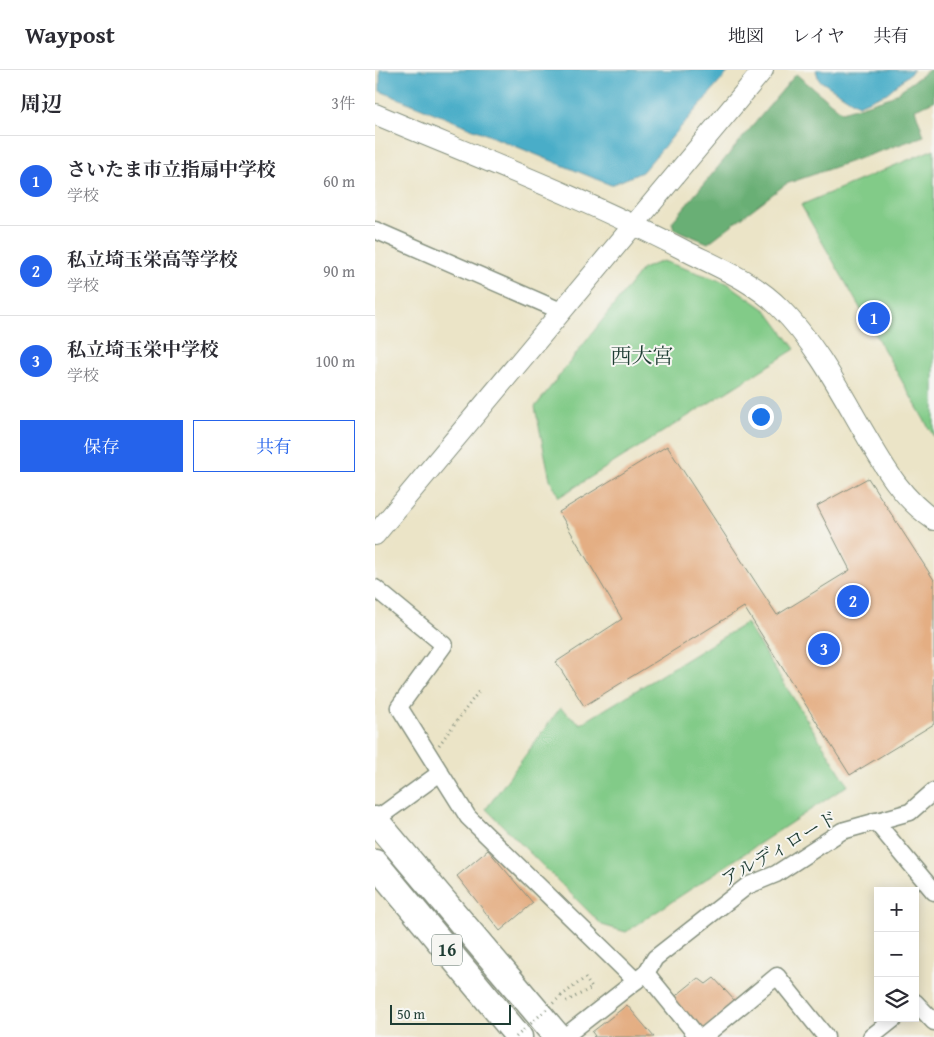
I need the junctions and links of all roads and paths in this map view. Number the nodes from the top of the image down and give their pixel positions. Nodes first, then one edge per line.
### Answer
1 (763, 70) edge
2 (375, 114) edge
3 (634, 224) junction
4 (375, 230) edge
5 (561, 311) junction
6 (934, 520) edge
7 (375, 535) edge
8 (375, 588) edge
9 (479, 691) dead end
10 (430, 757) junction
11 (440, 773) junction
12 (934, 791) edge
13 (375, 820) edge
14 (875, 821) junction
15 (375, 864) edge
16 (934, 892) edge
17 (641, 977) junction
18 (563, 1003) dead end
19 (919, 1006) edge
20 (890, 1022) edge
21 (934, 1022) edge
22 (518, 1037) edge
23 (558, 1037) edge
24 (564, 1037) edge
25 (698, 1037) edge
26 (703, 1037) edge
27 (826, 1037) edge
28 (871, 1037) edge

1 - 3 street
2 - 3 street
3 - 5 street
3 - 6 street
4 - 5 street
5 - 7 street
8 - 10 street
9 - 10 path
10 - 11 street
11 - 13 street
11 - 17 street
12 - 14 street, アルディロード
13 - 23 highway, 16
14 - 16 street
14 - 17 street, アルディロード
15 - 22 highway, 16
17 - 24 street, アルディロード
17 - 25 street
18 - 22 path, bridge
19 - 21 street
20 - 28 street
26 - 27 street

